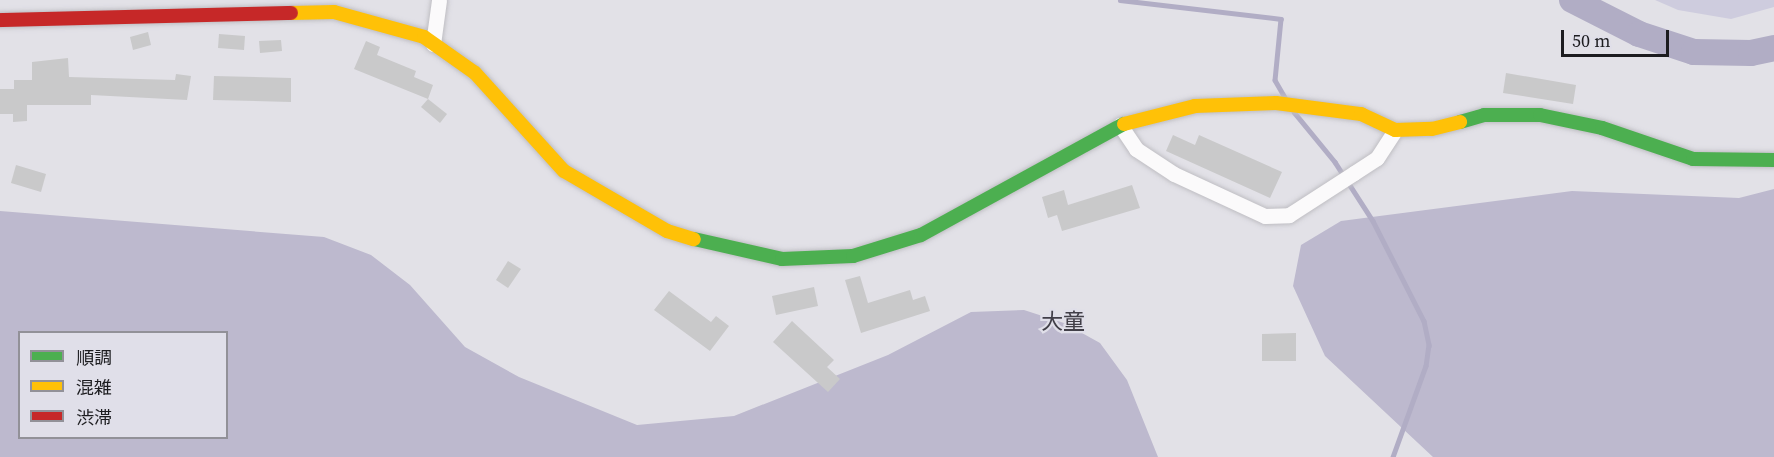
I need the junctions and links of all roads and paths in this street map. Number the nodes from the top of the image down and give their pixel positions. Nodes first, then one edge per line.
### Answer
1 (439, 0) edge
2 (0, 20) edge
3 (433, 44) junction
4 (1119, 125) junction
5 (1395, 130) junction
6 (1774, 160) edge

1 - 3 street
2 - 3 street
3 - 4 street
4 - 5 street
4 - 5 street
5 - 6 street

